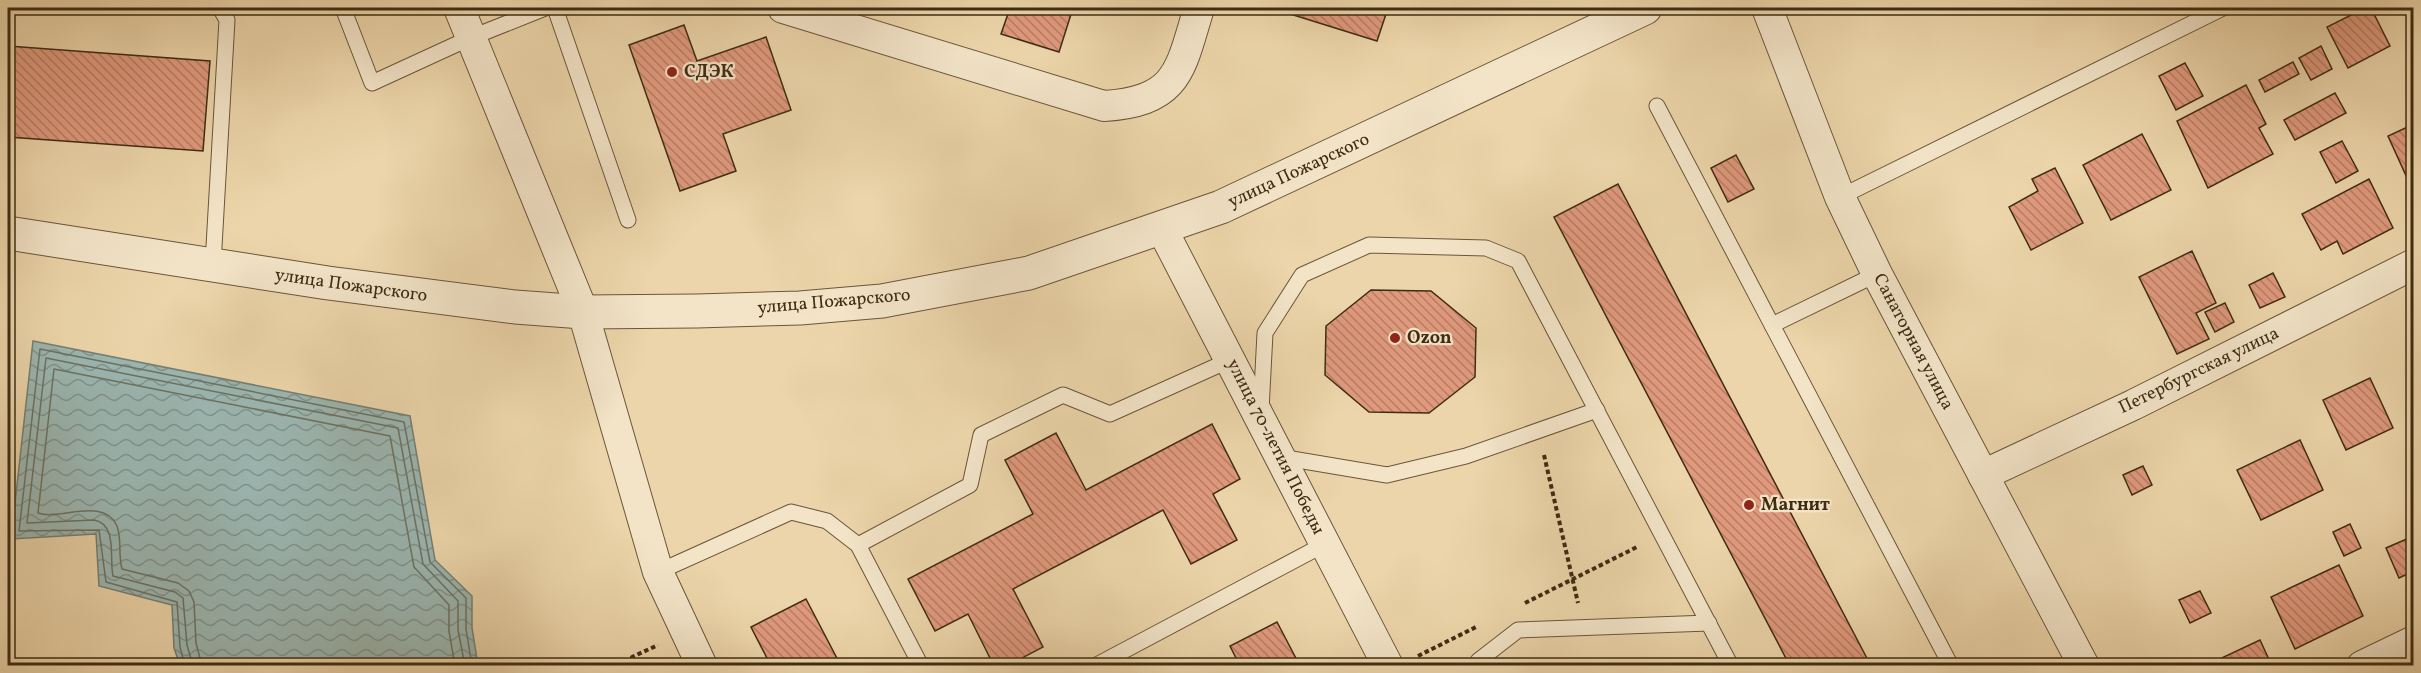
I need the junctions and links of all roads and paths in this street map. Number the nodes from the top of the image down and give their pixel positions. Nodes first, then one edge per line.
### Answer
1 (220, 8) edge
2 (343, 8) edge
3 (459, 8) edge
4 (545, 8) edge
5 (555, 8) edge
6 (783, 8) edge
7 (1199, 8) edge
8 (1645, 8) edge
9 (1767, 8) edge
10 (2223, 8) edge
11 (470, 38) junction
12 (1657, 106) dead end
13 (1840, 197) junction
14 (628, 219) dead end
15 (1162, 229) junction
16 (8, 233) edge
17 (213, 264) junction
18 (2414, 264) edge
19 (1877, 274) junction
20 (583, 312) junction
21 (1772, 325) junction
22 (1230, 360) junction
23 (1597, 410) junction
24 (1261, 420) junction
25 (1538, 430) junction
26 (1280, 457) junction
27 (1983, 475) junction
28 (1662, 534) junction
29 (1325, 544) junction
30 (858, 545) junction
31 (658, 572) junction
32 (1573, 580) junction
33 (1521, 605) dead end
34 (1709, 623) junction
35 (1480, 625) dead end
36 (1583, 627) junction
37 (2414, 641) edge
38 (1398, 663) edge
39 (702, 666) edge
40 (921, 666) edge
41 (1095, 666) edge
42 (1478, 666) edge
43 (1731, 666) edge
44 (1951, 666) edge
45 (2084, 666) edge
46 (2362, 666) edge

1 - 17 lane
2 - 11 lane
3 - 11 street
4 - 11 lane
5 - 14 lane
6 - 7 street
8 - 15 street, улица Пожарского
9 - 13 street, Санаторная улица
10 - 13 lane
11 - 20 street
12 - 21 lane
13 - 19 street, Санаторная улица
15 - 20 street, улица Пожарского
15 - 22 street, улица 70-летия Победы
16 - 17 street, улица Пожарского
17 - 20 street, улица Пожарского
18 - 27 street, Петербургская улица
19 - 21 lane
19 - 27 street, Санаторная улица
20 - 31 street
21 - 44 lane
22 - 24 street, улица 70-летия Победы
22 - 30 lane
23 - 24 lane
23 - 25 lane
23 - 28 lane
24 - 26 street, улица 70-летия Победы
25 - 26 lane
25 - 32 path
26 - 29 street, улица 70-летия Победы
27 - 45 street, Санаторная улица
28 - 32 path
28 - 34 lane
29 - 38 street, улица 70-летия Победы
29 - 41 lane
30 - 31 lane
30 - 40 lane
31 - 39 street
32 - 33 path
32 - 36 path
34 - 36 lane
34 - 43 lane
35 - 38 path
36 - 42 lane
37 - 46 street

